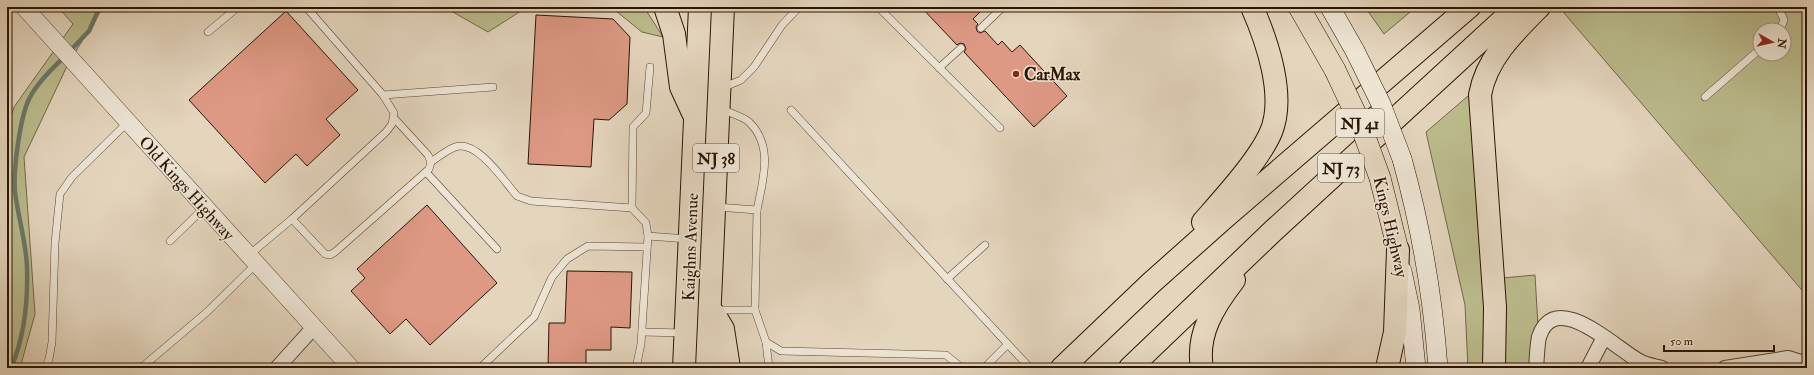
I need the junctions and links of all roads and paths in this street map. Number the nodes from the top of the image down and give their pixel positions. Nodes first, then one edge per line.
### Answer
1 (24, 7) edge
2 (238, 7) edge
3 (306, 7) edge
4 (665, 7) edge
5 (700, 7) edge
6 (723, 7) edge
7 (799, 7) edge
8 (878, 7) edge
9 (1003, 7) edge
10 (1252, 7) edge
11 (1299, 7) edge
12 (1330, 7) edge
13 (1469, 7) edge
14 (1517, 7) edge
15 (1539, 7) edge
16 (1778, 7) edge
17 (1783, 22) edge
18 (982, 28) dead end
19 (208, 32) dead end
20 (960, 48) dead end
21 (1752, 56) edge
22 (650, 68) dead end
23 (939, 68) junction
24 (493, 87) dead end
25 (383, 94) junction
26 (1705, 97) dead end
27 (719, 98) junction
28 (790, 110) dead end
29 (394, 118) junction
30 (695, 118) junction
31 (128, 122) junction
32 (1000, 128) dead end
33 (431, 162) junction
34 (426, 172) junction
35 (205, 207) junction
36 (714, 207) junction
37 (632, 208) junction
38 (758, 210) junction
39 (292, 219) junction
40 (1274, 230) junction
41 (648, 236) junction
42 (691, 240) junction
43 (170, 241) dead end
44 (985, 245) dead end
45 (646, 247) junction
46 (497, 250) dead end
47 (1398, 250) junction
48 (253, 259) junction
49 (947, 279) junction
50 (1150, 283) junction
51 (711, 310) junction
52 (755, 310) junction
53 (314, 327) junction
54 (642, 332) junction
55 (687, 333) junction
56 (1604, 338) junction
57 (766, 342) junction
58 (1008, 344) junction
59 (1807, 364) edge
60 (1138, 365) edge
61 (1742, 367) edge
62 (45, 368) edge
63 (141, 368) edge
64 (277, 368) edge
65 (351, 368) edge
66 (480, 368) edge
67 (636, 368) edge
68 (678, 368) edge
69 (684, 368) edge
70 (707, 368) edge
71 (729, 368) edge
72 (769, 368) edge
73 (962, 368) edge
74 (984, 368) edge
75 (1030, 368) edge
76 (1062, 368) edge
77 (1202, 368) edge
78 (1387, 368) edge
79 (1416, 368) edge
80 (1438, 368) edge
81 (1494, 368) edge
82 (1536, 368) edge
83 (1588, 368) edge
84 (1662, 368) edge
85 (1726, 368) edge

1 - 31 street, Old Kings Highway
2 - 19 lane
3 - 25 lane
4 - 30 highway
5 - 30 highway, Kaighns Avenue / NJ 38
6 - 27 highway, Kaighns Avenue / NJ 38
7 - 27 lane
8 - 23 lane
9 - 18 lane
10 - 50 highway
11 - 47 main road, Kings Highway / NJ 41, bridge
12 - 80 main road, Kings Highway / NJ 41, bridge
13 - 50 highway, NJ 73
14 - 40 highway, NJ 73
15 - 81 highway
16 - 17 lane
20 - 23 lane
21 - 26 lane
22 - 37 lane
23 - 32 lane
24 - 25 lane
25 - 29 lane
27 - 36 highway, Kaighns Avenue / NJ 38
27 - 38 lane
28 - 49 lane
29 - 33 lane
29 - 39 lane
30 - 42 highway, Kaighns Avenue / NJ 38
31 - 35 street, Old Kings Highway
31 - 62 lane
33 - 34 lane
33 - 37 lane
34 - 39 lane
34 - 46 lane
35 - 43 lane
35 - 48 street, Old Kings Highway
36 - 38 lane
36 - 51 highway, Kaighns Avenue / NJ 38
37 - 41 lane
38 - 52 lane
39 - 48 lane
40 - 60 highway, NJ 73
40 - 77 highway
41 - 42 lane
41 - 45 lane
42 - 55 highway, Kaighns Avenue / NJ 38
44 - 49 lane
45 - 54 lane
45 - 66 lane
47 - 78 highway
47 - 79 main road, Kings Highway / NJ 41
48 - 53 street, Old Kings Highway
48 - 63 lane
49 - 58 lane
50 - 76 highway, NJ 73
51 - 52 lane
51 - 70 highway, Kaighns Avenue / NJ 38
51 - 71 highway
52 - 57 lane
53 - 64 street
53 - 65 street, Old Kings Highway
54 - 55 lane
54 - 67 lane
55 - 68 highway
55 - 69 highway, Kaighns Avenue / NJ 38
56 - 82 street
56 - 83 street
56 - 84 street
57 - 72 lane
57 - 73 lane
58 - 74 lane
58 - 75 lane
59 - 61 street
61 - 85 street

